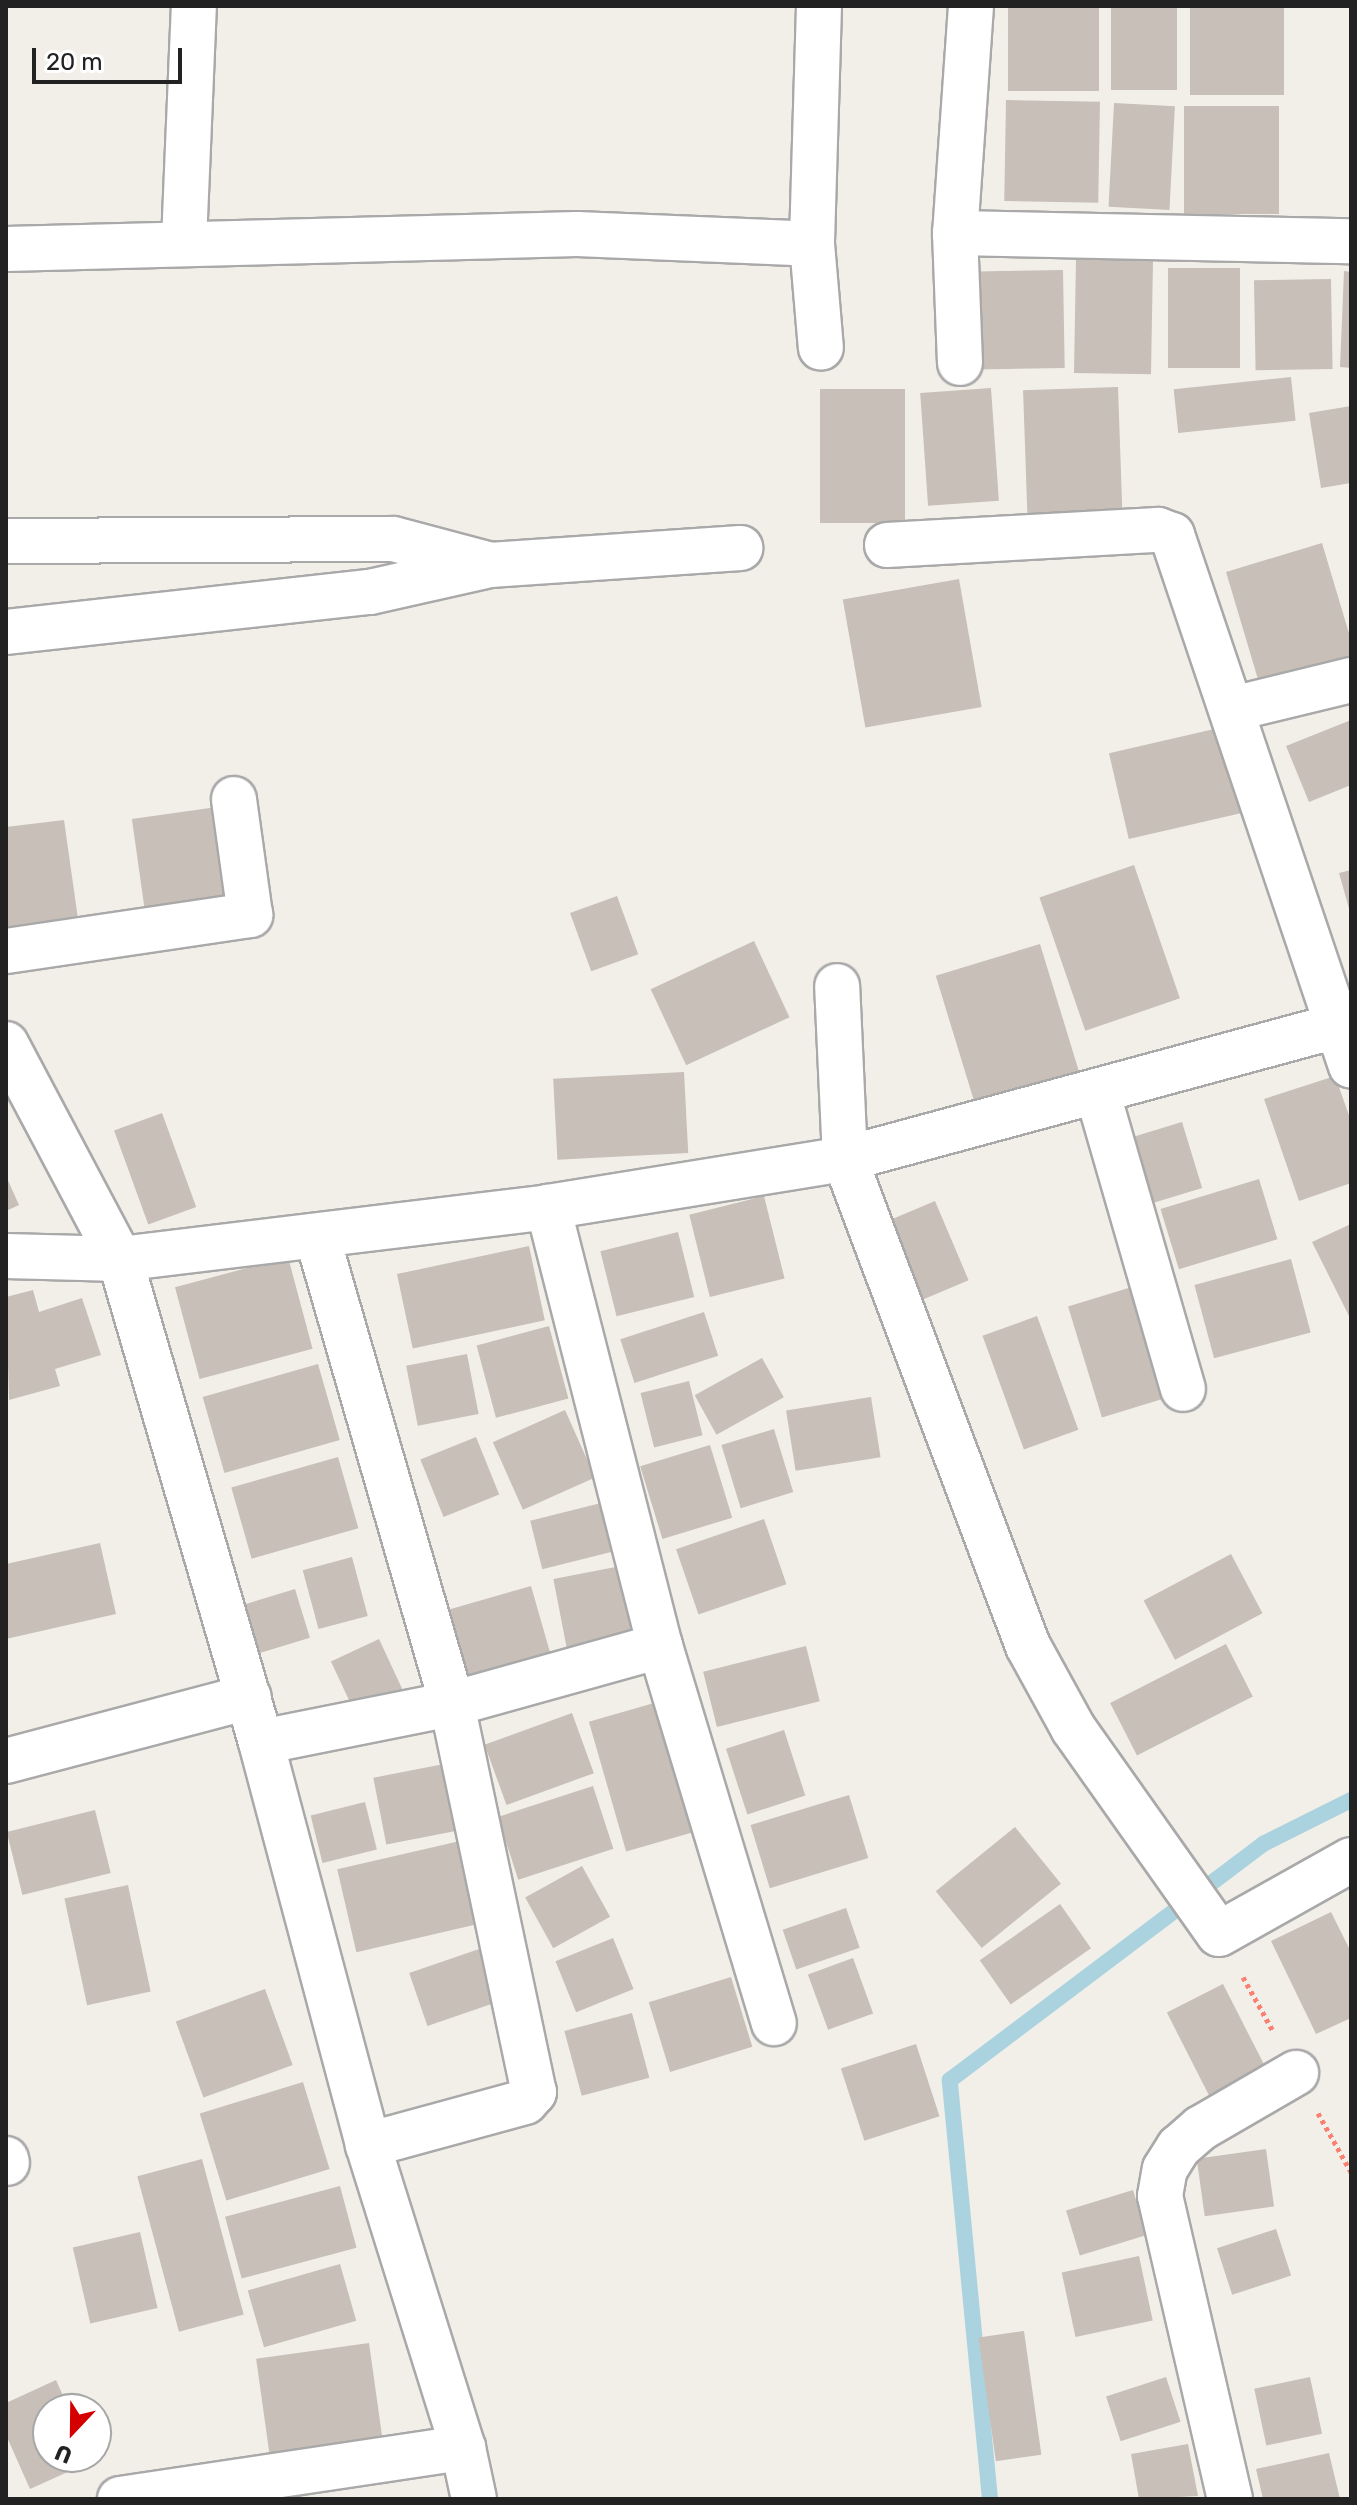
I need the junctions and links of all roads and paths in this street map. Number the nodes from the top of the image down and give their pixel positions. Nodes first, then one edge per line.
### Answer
1 (194, 6) edge
2 (819, 6) edge
3 (971, 6) edge
4 (955, 233) junction
5 (1351, 241) edge
6 (184, 242) junction
7 (812, 244) junction
8 (6, 249) edge
9 (821, 348) dead end
10 (960, 363) dead end
11 (6, 541) edge
12 (887, 545) dead end
13 (740, 548) dead end
14 (490, 565) junction
15 (6, 632) edge
16 (1351, 680) edge
17 (1232, 709) junction
18 (234, 799) dead end
19 (6, 951) edge
20 (837, 986) dead end
21 (1345, 1024) edge
22 (6, 1044) edge
23 (1351, 1066) edge
24 (1097, 1091) junction
25 (845, 1159) junction
26 (548, 1207) junction
27 (317, 1236) junction
28 (6, 1256) edge
29 (120, 1259) junction
30 (1183, 1389) dead end
31 (660, 1646) junction
32 (249, 1697) junction
33 (452, 1704) junction
34 (261, 1742) junction
35 (6, 1761) edge
36 (1351, 1860) edge
37 (774, 2023) dead end
38 (1296, 2073) dead end
39 (368, 2145) junction
40 (463, 2448) junction
41 (120, 2499) edge
42 (474, 2499) edge
43 (1230, 2499) edge

1 - 6 street
2 - 7 street
3 - 4 street
4 - 5 street
4 - 10 street
6 - 7 street
6 - 8 street
7 - 9 street
11 - 14 street
12 - 17 street
13 - 14 street
14 - 15 street
16 - 17 street
17 - 21 street
18 - 19 street
20 - 25 street
21 - 23 street
21 - 24 street
22 - 29 street
24 - 25 street
24 - 30 street
25 - 26 street
25 - 36 street
26 - 27 street
26 - 31 street
27 - 29 street
27 - 33 street
28 - 29 street
29 - 32 street
31 - 33 street
31 - 37 street
32 - 34 street
32 - 35 street
33 - 34 street
33 - 39 street
34 - 39 street
38 - 43 street
39 - 40 street
40 - 41 street
40 - 42 street

